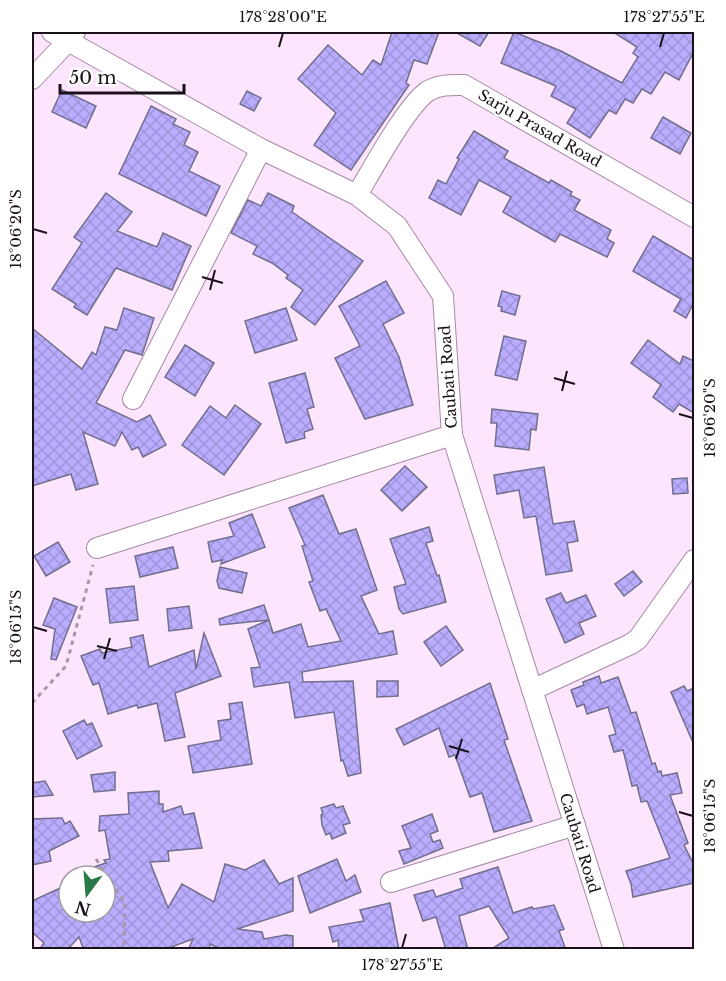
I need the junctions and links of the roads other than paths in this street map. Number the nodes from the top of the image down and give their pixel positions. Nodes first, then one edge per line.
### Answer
1 (65, 34) edge
2 (32, 79) edge
3 (261, 149) junction
4 (357, 195) junction
5 (694, 217) edge
6 (133, 399) dead end
7 (452, 435) junction
8 (97, 548) road end
9 (694, 560) edge
10 (532, 690) junction
11 (575, 825) junction
12 (391, 882) dead end
13 (614, 950) edge

1 - 2 street
1 - 3 street, Caubati Road
3 - 4 street, Caubati Road
3 - 6 street
4 - 5 street, Sarju Prasad Road
4 - 7 street, Caubati Road
7 - 8 street
7 - 10 street, Caubati Road
9 - 10 street
10 - 11 street, Caubati Road
11 - 12 street
11 - 13 street, Caubati Road

